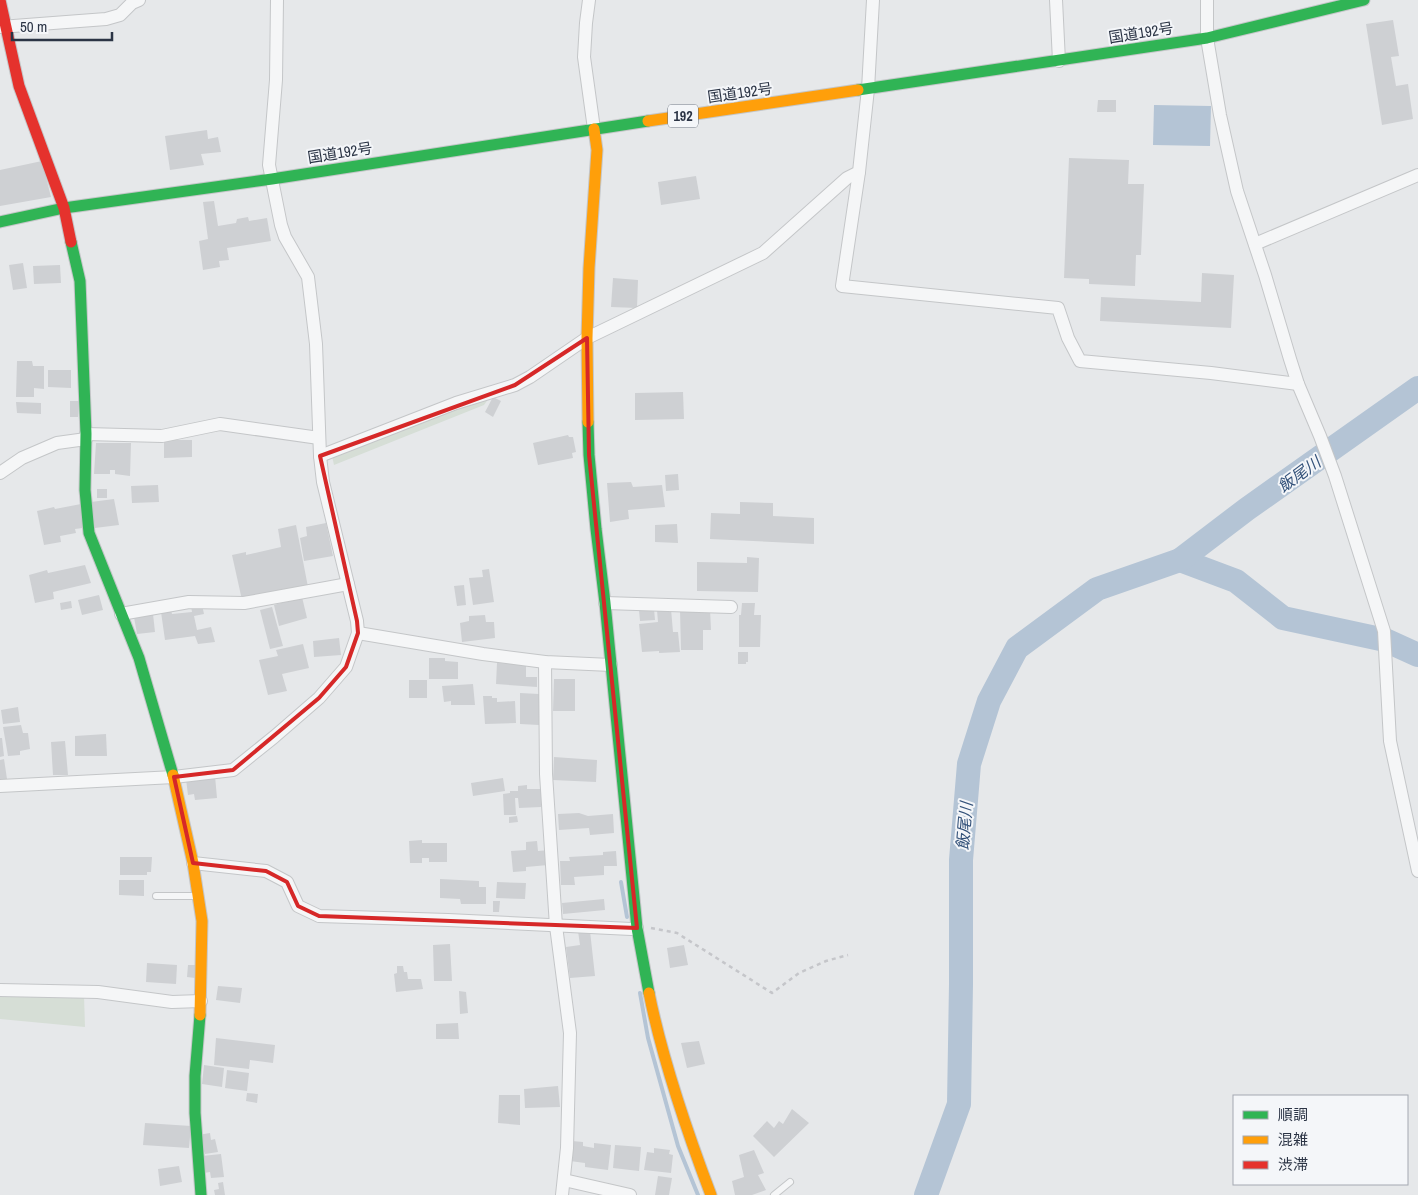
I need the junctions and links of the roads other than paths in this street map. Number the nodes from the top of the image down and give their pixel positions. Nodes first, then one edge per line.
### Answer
1 (0, 0) edge
2 (139, 0) edge
3 (277, 0) edge
4 (589, 0) edge
5 (873, 0) edge
6 (1056, 0) edge
7 (1207, 0) edge
8 (1364, 0) edge
9 (3, 27) edge
10 (1207, 38) junction
11 (1059, 62) junction
12 (868, 90) junction
13 (594, 129) junction
14 (859, 172) junction
15 (1418, 175) edge
16 (272, 179) junction
17 (64, 208) junction
18 (0, 222) edge
19 (1255, 244) junction
20 (587, 338) junction
21 (1298, 384) junction
22 (86, 437) junction
23 (319, 438) junction
24 (320, 456) junction
25 (0, 473) edge
26 (348, 584) junction
27 (605, 603) junction
28 (731, 607) dead end
29 (122, 614) junction
30 (358, 633) junction
31 (545, 662) junction
32 (611, 665) junction
33 (174, 777) junction
34 (0, 786) edge
35 (193, 863) junction
36 (1418, 871) edge
37 (156, 896) dead end
38 (198, 896) junction
39 (556, 926) junction
40 (632, 929) junction
41 (0, 990) edge
42 (201, 1000) junction
43 (564, 1180) junction
44 (790, 1182) dead end
45 (201, 1195) edge
46 (562, 1195) edge
47 (630, 1195) edge
48 (711, 1195) edge
49 (774, 1195) edge

1 - 9 main road
2 - 9 street
3 - 16 street
4 - 13 street
5 - 12 street
6 - 11 street
7 - 10 street
8 - 10 main road, 国道192号 / 192
9 - 17 main road
10 - 11 main road, 国道192号 / 192
10 - 19 street
11 - 12 main road, 国道192号 / 192
12 - 13 main road, 国道192号 / 192
12 - 14 street
13 - 16 main road, 国道192号 / 192
13 - 20 main road
14 - 20 street
14 - 21 street
15 - 19 street
16 - 17 main road, 国道192号 / 192
16 - 23 street
17 - 18 main road, 国道192号 / 192
17 - 22 main road
19 - 21 street
20 - 24 street
20 - 27 main road
21 - 36 street
22 - 23 street
22 - 25 street
22 - 29 main road
23 - 24 street
24 - 26 street
26 - 29 street
26 - 30 street
27 - 28 street
27 - 32 main road
29 - 33 main road
30 - 31 street
30 - 33 street
31 - 32 street
31 - 39 street
32 - 40 main road
33 - 34 street
33 - 35 main road
35 - 38 main road
35 - 39 street
37 - 38 lane
38 - 42 main road
39 - 40 street
39 - 43 street
40 - 48 main road
41 - 42 street
42 - 45 main road
43 - 46 street
43 - 47 street
44 - 49 lane

